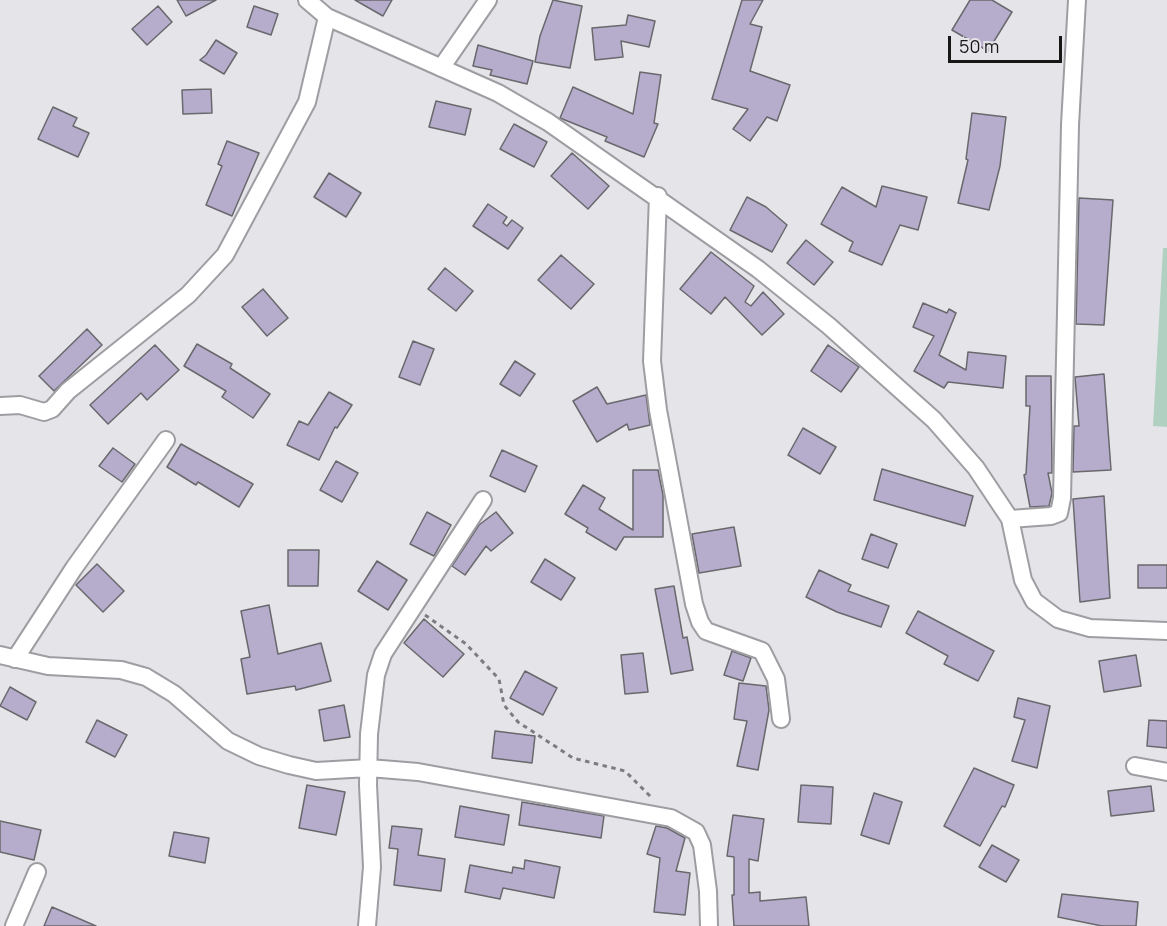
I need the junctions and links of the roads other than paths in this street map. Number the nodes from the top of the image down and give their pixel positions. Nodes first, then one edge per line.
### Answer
1 (307, 0) edge
2 (488, 0) edge
3 (1077, 0) edge
4 (327, 17) junction
5 (441, 68) junction
6 (658, 196) junction
7 (0, 406) edge
8 (165, 440) dead end
9 (483, 500) dead end
10 (1010, 519) junction
11 (1167, 631) edge
12 (8, 657) edge
13 (781, 719) dead end
14 (1135, 766) dead end
15 (369, 768) junction
16 (1167, 772) edge
17 (37, 872) dead end
18 (14, 926) edge
19 (367, 926) edge
20 (709, 926) edge

1 - 4 street
2 - 5 street
3 - 10 street
4 - 5 street
4 - 7 street
5 - 6 street
6 - 10 street
6 - 13 street
8 - 12 street
9 - 15 street
10 - 11 street
12 - 15 street
14 - 16 street
15 - 19 street
15 - 20 street
17 - 18 street

